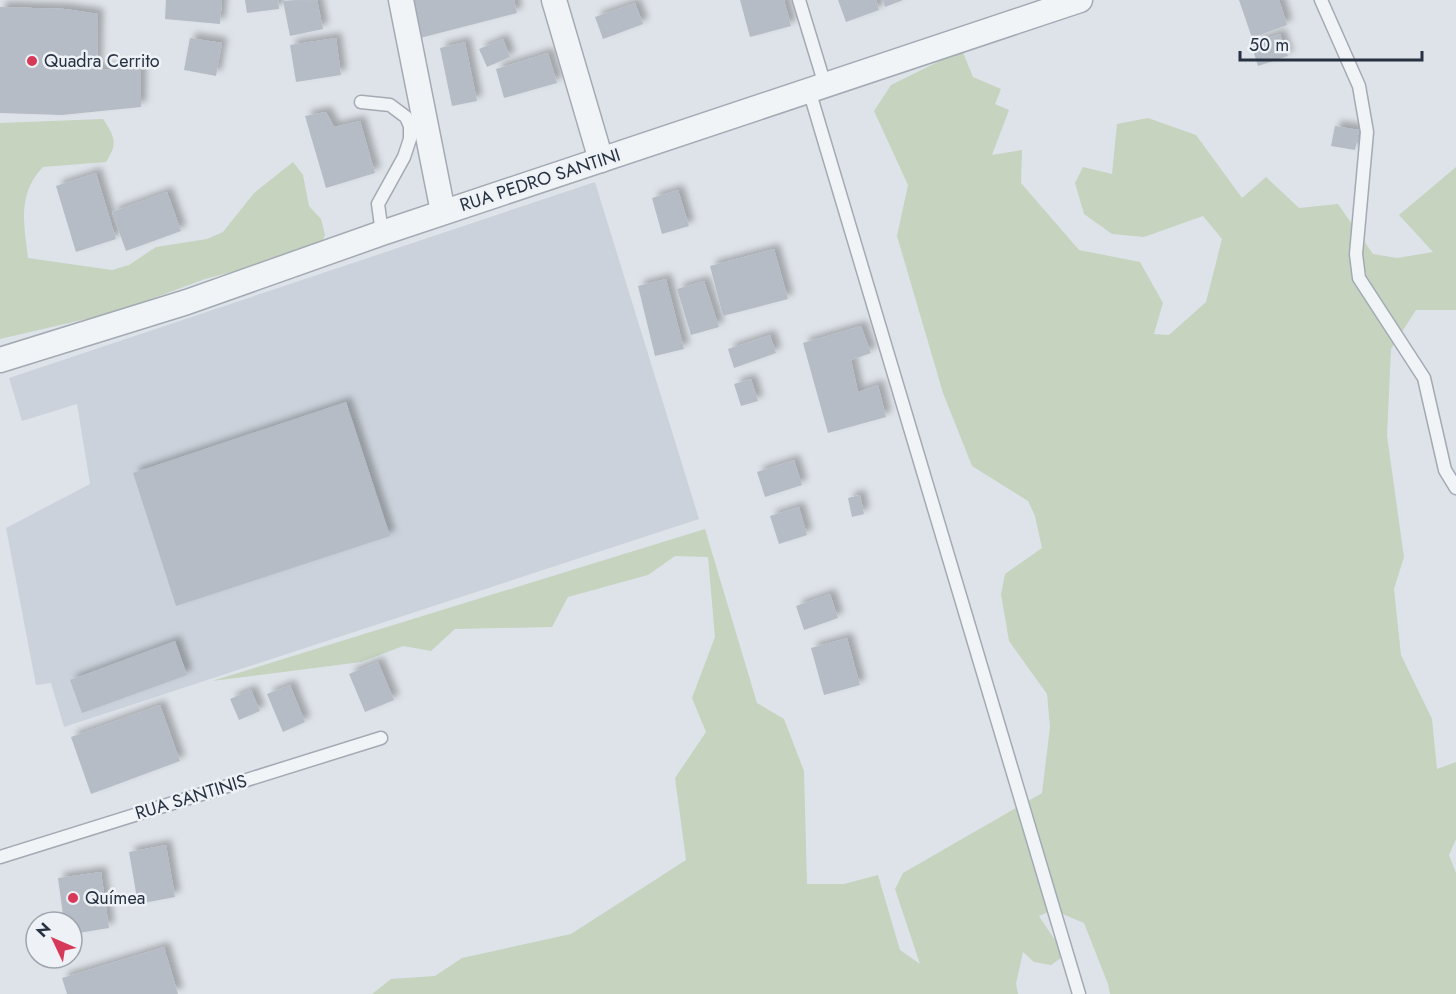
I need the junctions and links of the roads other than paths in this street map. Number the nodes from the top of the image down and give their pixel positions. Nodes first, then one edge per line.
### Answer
1 (401, 0) edge
2 (554, 0) edge
3 (799, 0) edge
4 (1080, 0) edge
5 (1321, 0) edge
6 (817, 87) junction
7 (362, 102) dead end
8 (601, 160) junction
9 (443, 212) junction
10 (382, 232) junction
11 (0, 360) edge
12 (1456, 488) edge
13 (381, 738) dead end
14 (0, 857) edge
15 (1079, 994) edge

1 - 9 street
2 - 8 street
3 - 6 lane
4 - 6 street, RUA PEDRO SANTINI
5 - 12 lane
6 - 8 street, RUA PEDRO SANTINI
6 - 15 lane
7 - 10 lane
8 - 9 street, RUA PEDRO SANTINI
9 - 10 street, RUA PEDRO SANTINI
10 - 11 street, RUA PEDRO SANTINI
13 - 14 lane, RUA SANTINIS

